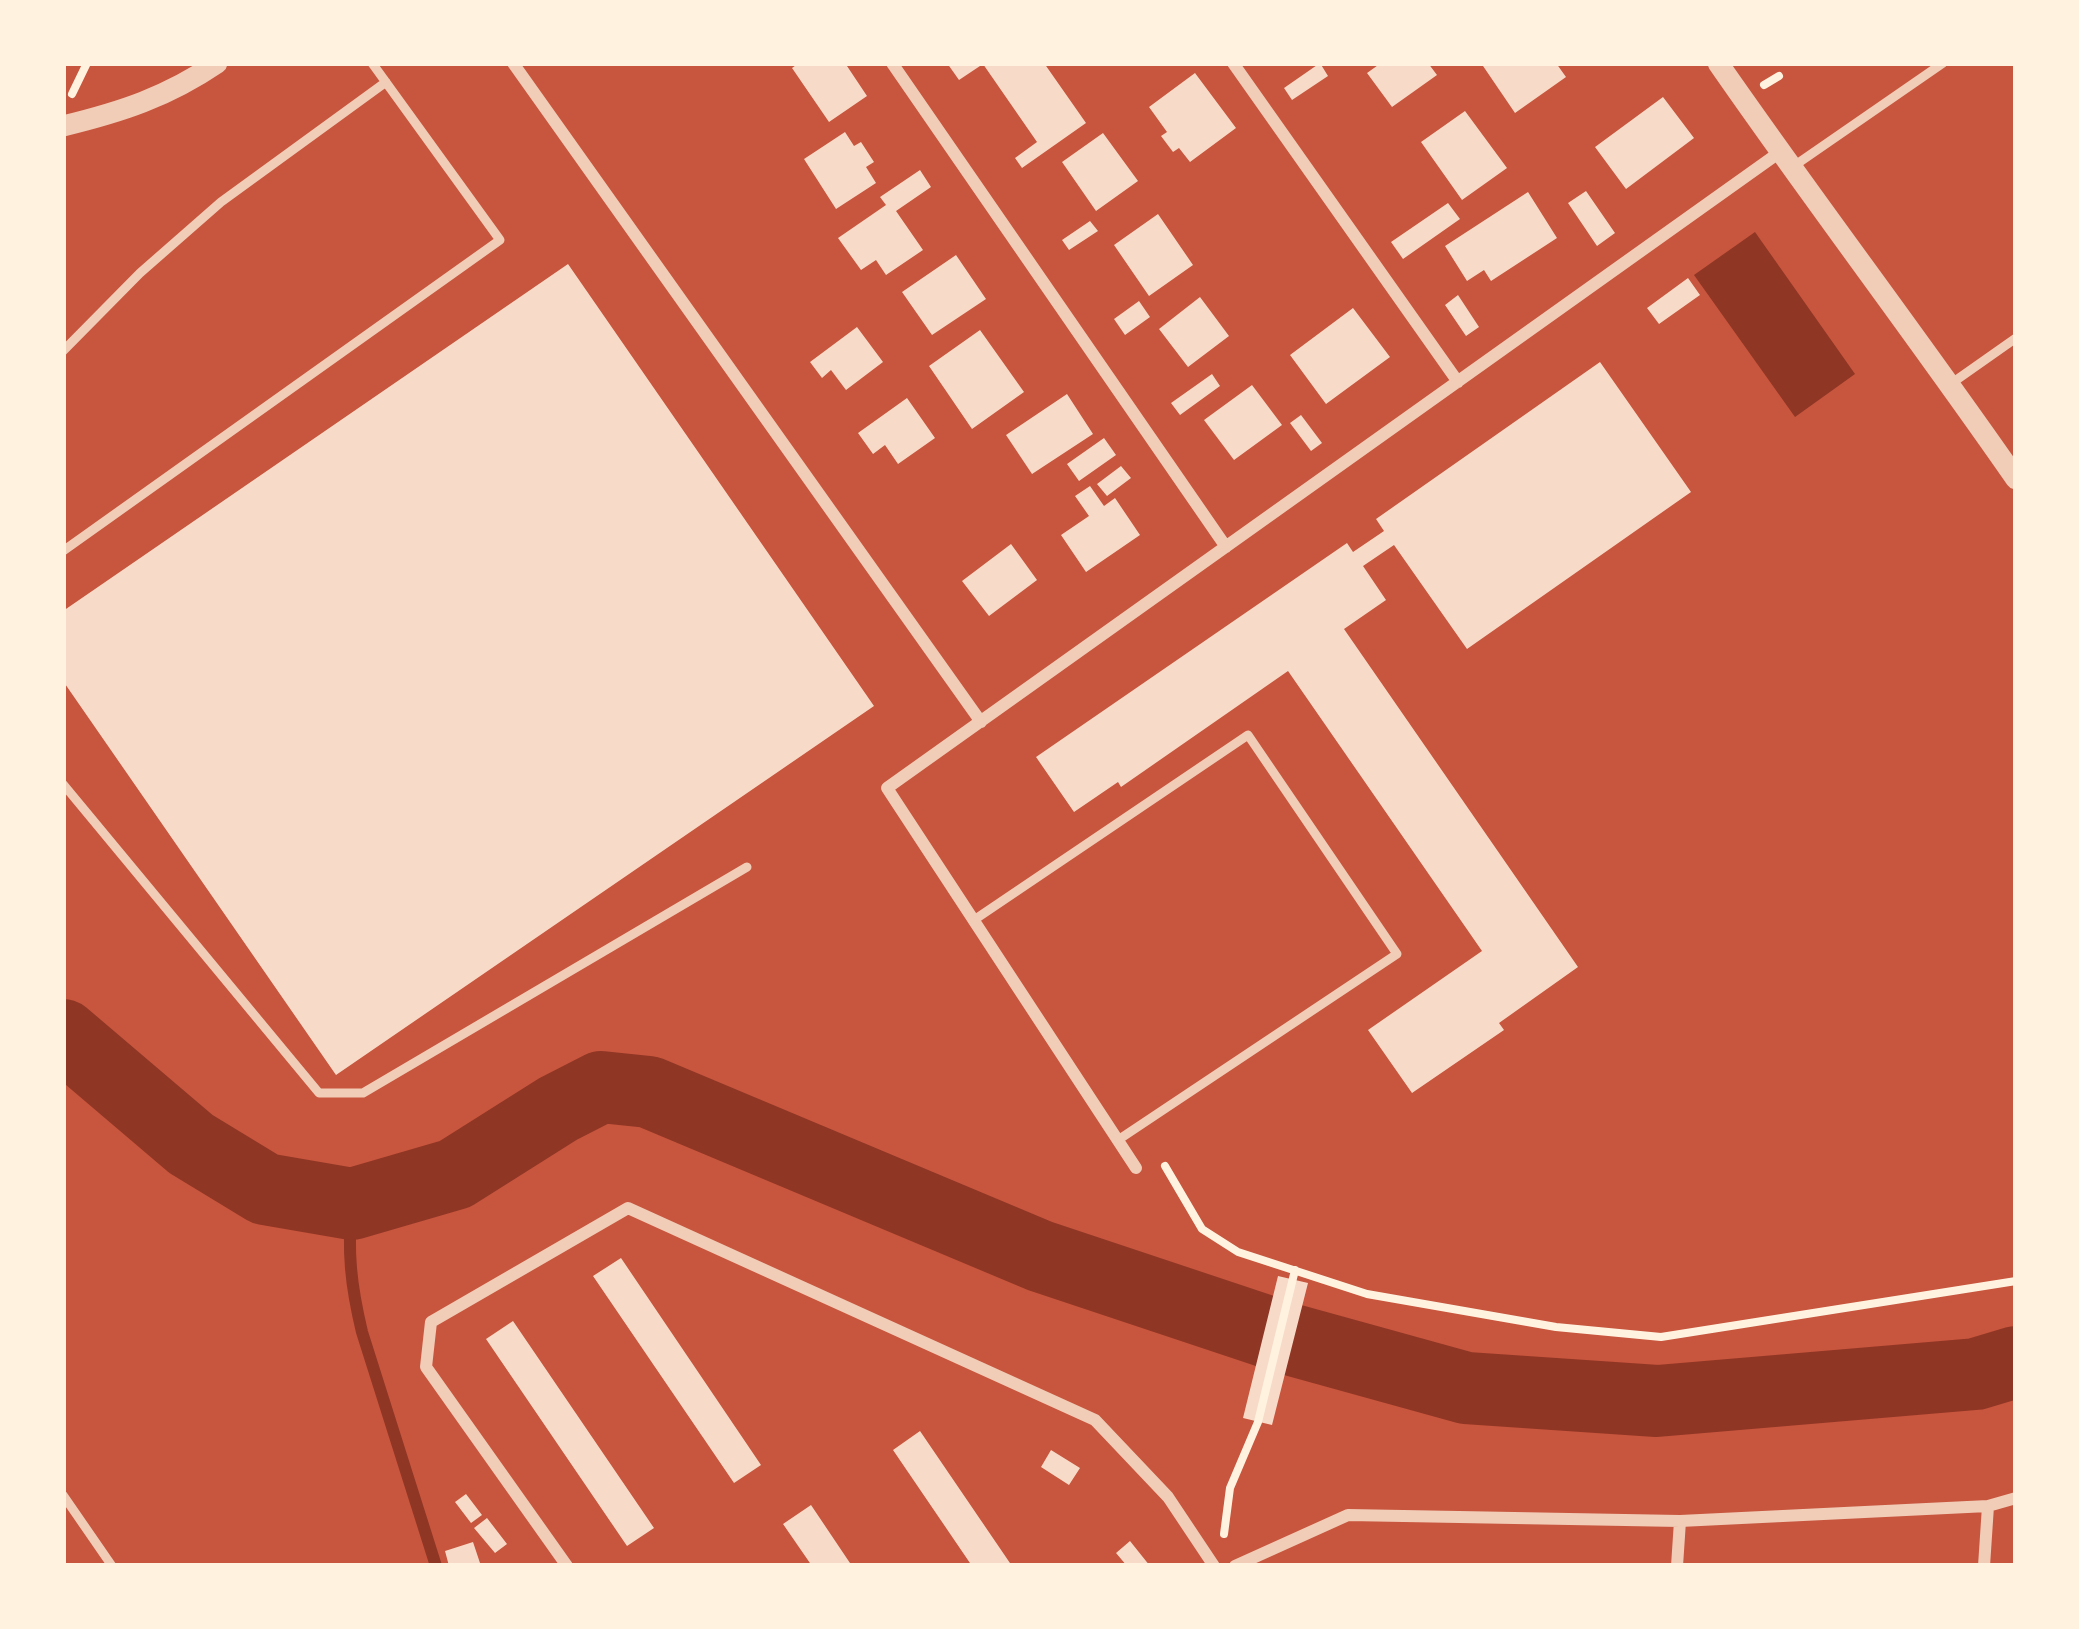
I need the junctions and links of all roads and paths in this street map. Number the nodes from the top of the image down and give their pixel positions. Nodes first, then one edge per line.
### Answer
1 (217, 63) edge
2 (372, 63) edge
3 (513, 63) edge
4 (892, 63) edge
5 (1233, 63) edge
6 (1718, 63) edge
7 (1943, 63) edge
8 (386, 82) junction
9 (63, 125) edge
10 (1786, 160) junction
11 (2016, 338) edge
12 (63, 351) edge
13 (1458, 382) junction
14 (1950, 384) junction
15 (2016, 479) edge
16 (1226, 547) junction
17 (63, 551) edge
18 (981, 722) junction
19 (63, 784) edge
20 (747, 867) dead end
21 (974, 920) junction
22 (1118, 1140) junction
23 (1165, 1166) dead end
24 (1136, 1168) dead end
25 (1294, 1275) junction
26 (2016, 1281) edge
27 (63, 1496) edge
28 (2016, 1498) edge
29 (1988, 1506) junction
30 (1680, 1521) junction
31 (1222, 1546) dead end
32 (112, 1566) edge
33 (567, 1566) edge
34 (1214, 1566) edge
35 (1235, 1566) edge
36 (1676, 1566) edge
37 (1984, 1566) edge

1 - 9 street
2 - 8 lane
3 - 18 street
4 - 16 street
5 - 13 street
6 - 10 street
7 - 10 lane
8 - 12 lane
8 - 17 lane
10 - 13 street
10 - 14 street
11 - 14 lane
13 - 16 street
14 - 15 street
16 - 18 street
18 - 21 street
19 - 20 lane
21 - 22 street
21 - 22 lane
22 - 24 street
23 - 25 path
25 - 26 path
25 - 31 path
27 - 32 lane
28 - 29 street
29 - 30 street
29 - 37 street
30 - 35 street
30 - 36 street
33 - 34 street

